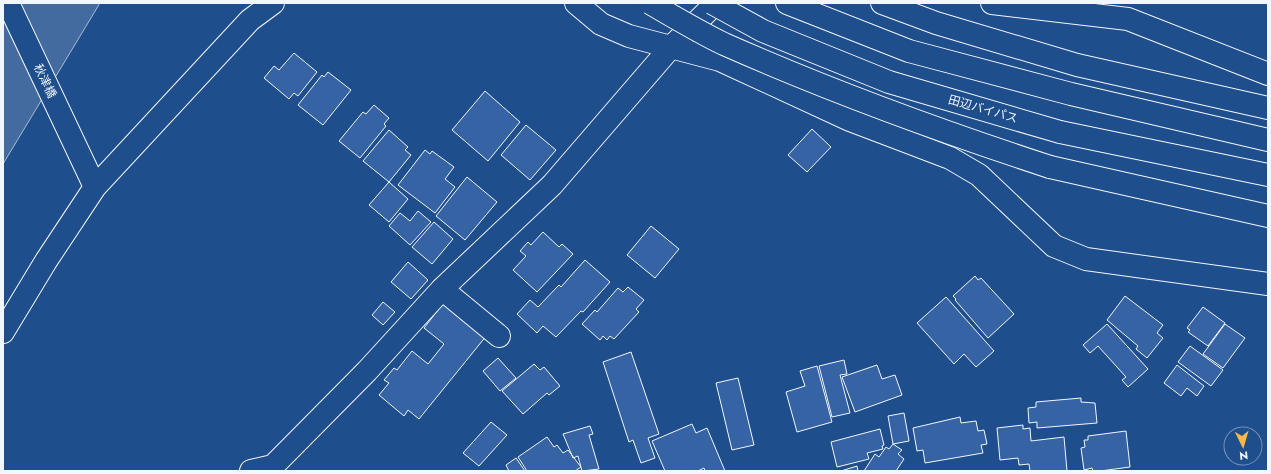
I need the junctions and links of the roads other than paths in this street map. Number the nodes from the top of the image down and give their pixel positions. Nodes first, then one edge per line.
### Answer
1 (8, 3) edge
2 (273, 3) edge
3 (576, 3) edge
4 (650, 3) edge
5 (712, 3) edge
6 (716, 3) edge
7 (787, 3) edge
8 (882, 3) edge
9 (992, 3) edge
10 (671, 47) junction
11 (1268, 74) edge
12 (1268, 108) edge
13 (1268, 140) edge
14 (1268, 175) edge
15 (95, 187) junction
16 (1268, 216) edge
17 (1268, 284) edge
18 (442, 289) junction
19 (3, 332) edge
20 (499, 336) dead end
21 (252, 471) edge

1 - 15 main road, 秋津橋
2 - 15 main road
3 - 10 main road
4 - 16 main road, bridge
5 - 14 main road, 田辺バイパス, bridge
6 - 10 main road
7 - 13 main road
8 - 12 main road
9 - 11 main road
10 - 17 main road
10 - 18 main road
15 - 19 main road
18 - 20 main road
18 - 21 main road

